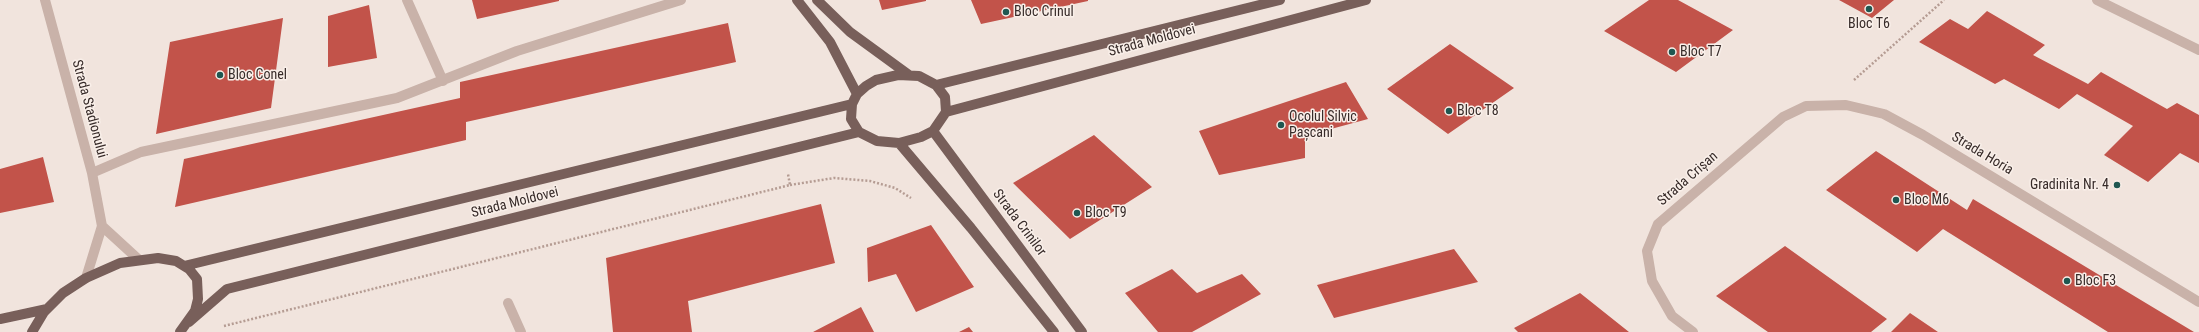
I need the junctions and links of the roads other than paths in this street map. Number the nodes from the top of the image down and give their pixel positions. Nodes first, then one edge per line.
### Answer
1 (45, 0) edge
2 (407, 0) edge
3 (681, 0) edge
4 (797, 0) edge
5 (817, 0) edge
6 (1280, 0) edge
7 (1366, 0) edge
8 (2097, 0) edge
9 (2199, 50) edge
10 (909, 75) junction
11 (443, 81) junction
12 (936, 85) junction
13 (857, 94) junction
14 (852, 104) junction
15 (1846, 105) joint
16 (946, 112) junction
17 (933, 130) junction
18 (859, 132) junction
19 (899, 143) junction
20 (92, 173) junction
21 (102, 226) junction
22 (138, 259) junction
23 (184, 266) junction
24 (86, 278) junction
25 (2199, 302) edge
26 (508, 303) dead end
27 (47, 309) junction
28 (0, 319) edge
29 (188, 322) junction
30 (32, 332) edge
31 (180, 332) edge
32 (521, 332) edge
33 (1054, 332) edge
34 (1082, 332) edge
35 (1693, 332) edge

1 - 20 street, Strada Stadionului
2 - 11 street
3 - 11 street
4 - 13 main road
5 - 10 main road
6 - 12 main road, Strada Moldovei
7 - 16 main road, Strada Moldovei
8 - 9 street
10 - 12 main road
10 - 13 main road
11 - 20 street
12 - 16 main road
13 - 14 main road
14 - 18 main road
14 - 23 main road, Strada Moldovei
15 - 25 street, Strada Horia
15 - 35 street, Strada Crișan
16 - 17 main road
17 - 19 main road
17 - 34 main road, Strada Crinilor
18 - 19 main road
18 - 29 main road, Strada Moldovei
19 - 33 main road
20 - 21 street, Strada Stadionului
21 - 22 street
21 - 24 street, Strada Stadionului
22 - 23 main road
22 - 24 main road
23 - 29 main road
24 - 27 main road
26 - 32 street
27 - 28 main road
27 - 30 main road
29 - 31 main road

